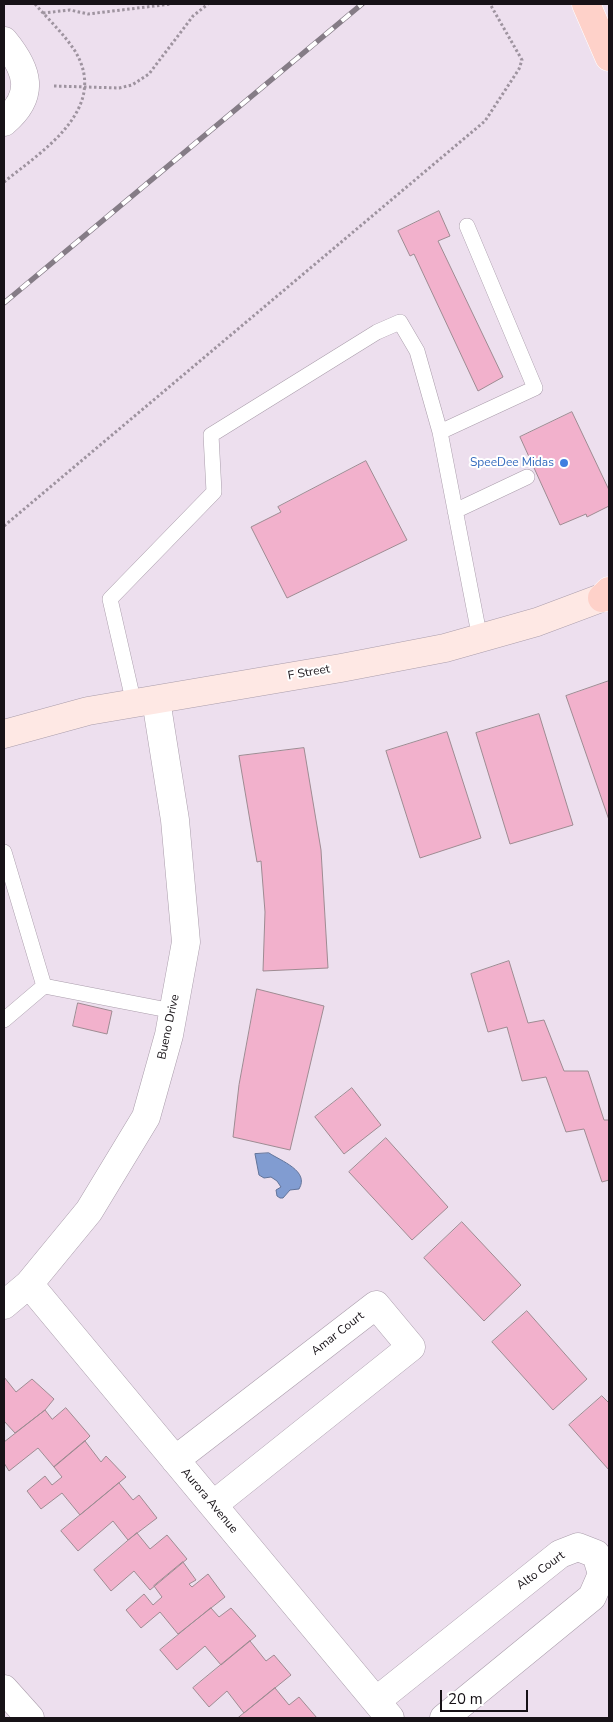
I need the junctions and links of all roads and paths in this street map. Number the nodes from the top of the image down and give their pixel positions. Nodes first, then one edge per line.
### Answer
1 (35, 4) edge
2 (171, 4) edge
3 (208, 4) edge
4 (490, 4) edge
5 (587, 4) edge
6 (42, 13) junction
7 (4, 41) edge
8 (609, 56) edge
9 (52, 86) dead end
10 (85, 88) junction
11 (4, 122) edge
12 (4, 182) edge
13 (467, 226) dead end
14 (440, 432) junction
15 (527, 476) dead end
16 (455, 511) junction
17 (4, 526) edge
18 (607, 596) edge
19 (480, 639) junction
20 (145, 702) junction
21 (4, 734) edge
22 (4, 852) edge
23 (44, 986) junction
24 (173, 1011) junction
25 (4, 1020) edge
26 (29, 1284) junction
27 (4, 1305) edge
28 (175, 1460) junction
29 (213, 1505) junction
30 (4, 1689) edge
31 (383, 1710) edge
32 (30, 1718) edge
33 (444, 1718) edge

1 - 6 path
2 - 6 path
3 - 10 path
4 - 17 path
5 - 8 main road
6 - 10 path
7 - 11 street
9 - 10 path
10 - 12 path
13 - 14 lane
14 - 16 lane
14 - 20 lane
15 - 16 lane
16 - 19 lane
18 - 19 street, F Street
19 - 20 street, F Street
20 - 21 street, F Street
20 - 24 street, Bueno Drive
22 - 23 lane
23 - 24 lane
23 - 25 lane
24 - 26 street, Bueno Drive
26 - 27 street, Bueno Drive
26 - 28 street, Aurora Avenue
28 - 29 street, Aurora Avenue
28 - 29 street, Amar Court
29 - 31 street, Aurora Avenue
30 - 32 street
31 - 33 street, Alto Court

